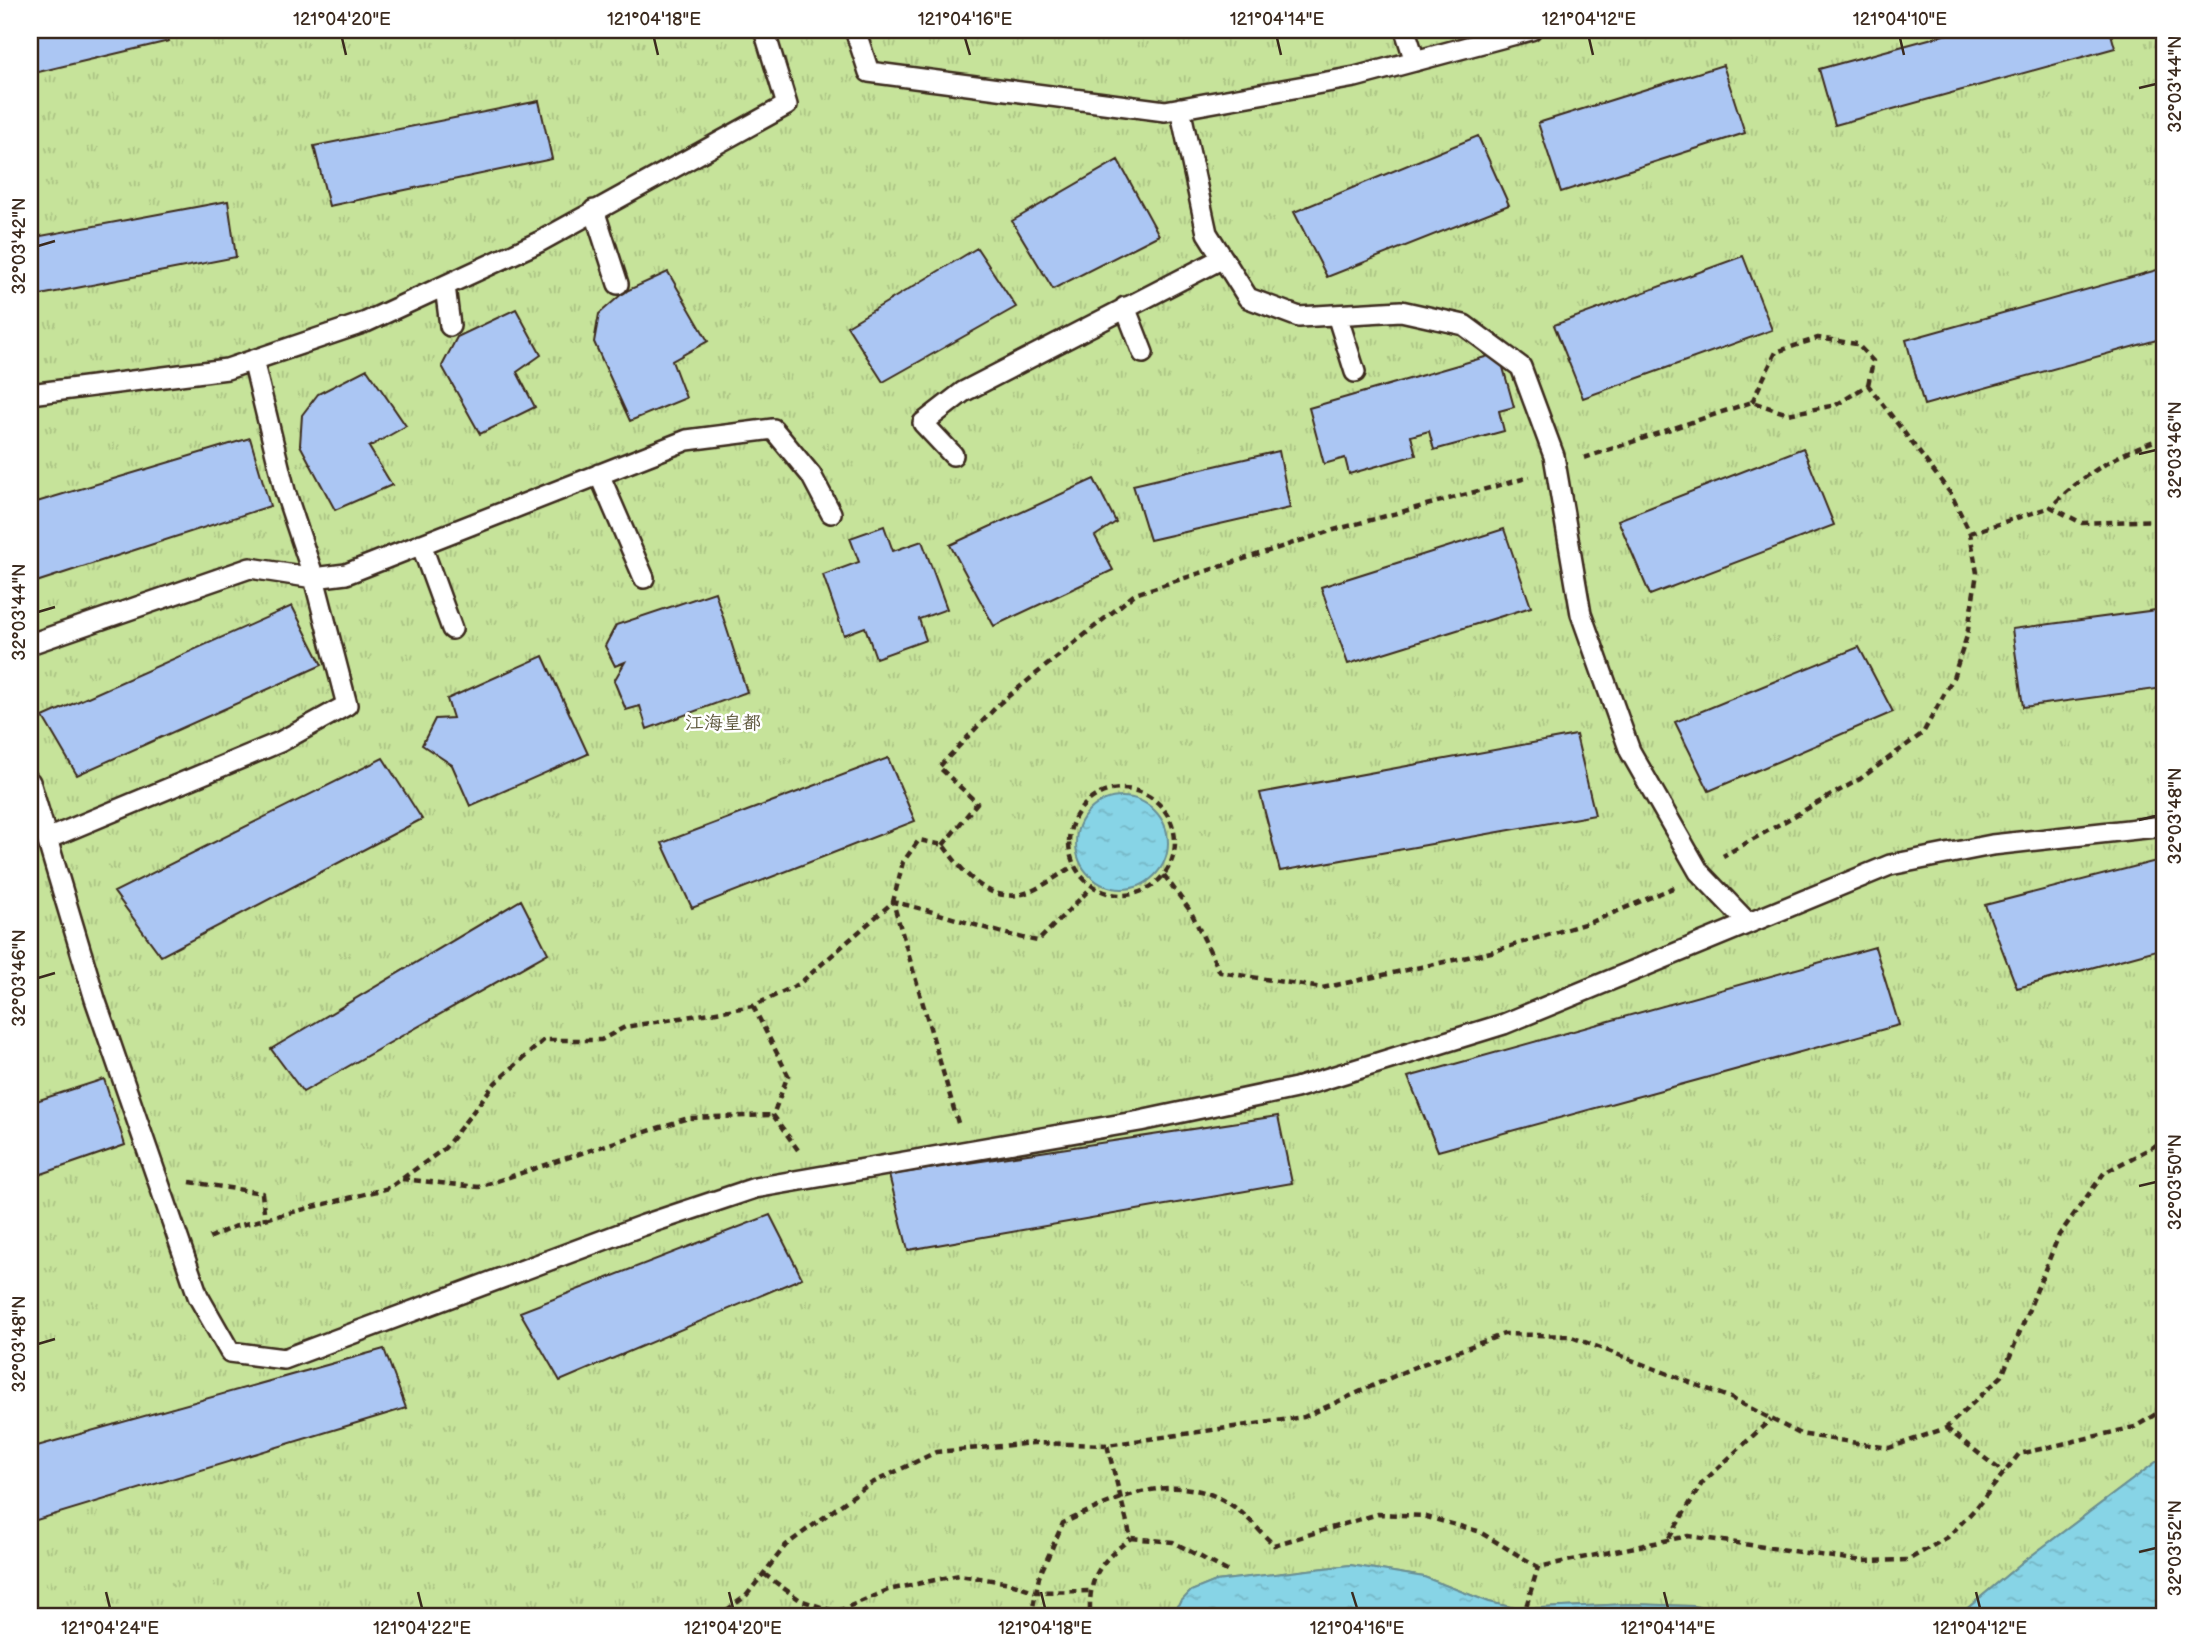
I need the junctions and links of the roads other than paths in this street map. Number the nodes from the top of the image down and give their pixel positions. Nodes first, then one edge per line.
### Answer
1 (764, 30) edge
2 (855, 30) edge
3 (1405, 30) edge
4 (1531, 30) edge
5 (1415, 61) junction
6 (1180, 108) junction
7 (594, 210) junction
8 (1223, 258) junction
9 (618, 284) dead end
10 (445, 286) junction
11 (1125, 307) junction
12 (1337, 315) junction
13 (450, 326) dead end
14 (1143, 353) dead end
15 (253, 360) junction
16 (1355, 372) dead end
17 (30, 394) edge
18 (953, 455) dead end
19 (599, 474) junction
20 (831, 513) dead end
21 (421, 544) junction
22 (314, 578) junction
23 (644, 578) dead end
24 (452, 629) dead end
25 (30, 644) edge
26 (30, 782) edge
27 (2164, 825) edge
28 (47, 839) junction
29 (1747, 922) junction

1 - 7 lane
2 - 6 lane
3 - 5 lane
4 - 5 lane
5 - 6 lane
6 - 8 lane
7 - 9 lane
7 - 10 lane
8 - 11 lane
8 - 12 lane
10 - 13 lane
10 - 15 lane
11 - 14 lane
11 - 18 lane
12 - 16 lane
12 - 29 lane
15 - 17 lane
15 - 22 lane
19 - 20 lane
19 - 21 lane
19 - 23 lane
21 - 22 lane
21 - 24 lane
22 - 25 lane
22 - 28 lane
26 - 28 lane
27 - 29 lane
28 - 29 lane

